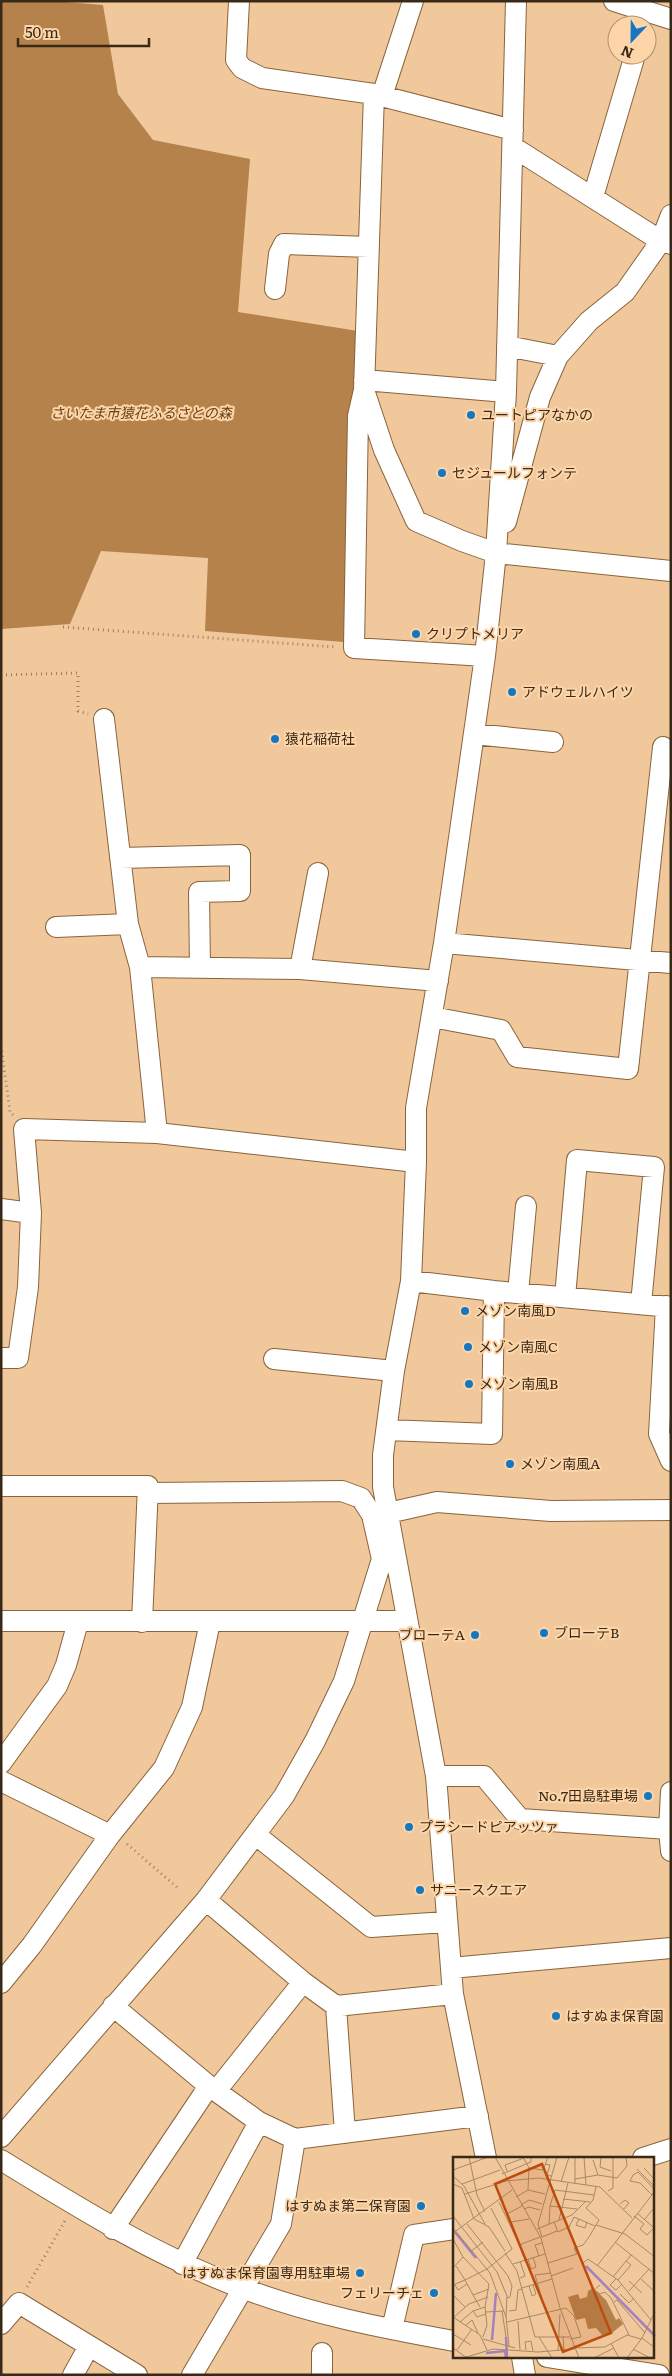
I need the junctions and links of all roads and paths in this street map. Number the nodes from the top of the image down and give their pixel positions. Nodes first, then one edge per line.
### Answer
1 (238, 1) edge
2 (413, 1) edge
3 (516, 1) edge
4 (614, 1) edge
5 (640, 15) edge
6 (657, 18) edge
7 (671, 19) edge
8 (632, 65) edge
9 (378, 95) junction
10 (513, 139) junction
11 (592, 197) junction
12 (671, 215) edge
13 (666, 243) edge
14 (369, 247) junction
15 (275, 289) dead end
16 (506, 346) junction
17 (558, 356) junction
18 (364, 385) junction
19 (506, 392) junction
20 (496, 553) junction
21 (671, 571) edge
22 (63, 627) dead end
23 (354, 648) junction
24 (485, 656) junction
25 (1, 675) edge
26 (104, 719) joint
27 (474, 734) junction
28 (553, 742) dead end
29 (663, 747) dead end
30 (120, 858) junction
31 (318, 873) dead end
32 (128, 924) junction
33 (56, 927) dead end
34 (444, 943) junction
35 (640, 961) junction
36 (671, 963) edge
37 (140, 967) junction
38 (200, 968) junction
39 (300, 969) junction
40 (438, 981) junction
41 (432, 1017) junction
42 (1, 1046) edge
43 (24, 1129) junction
44 (157, 1133) junction
45 (416, 1162) junction
46 (526, 1206) dead end
47 (1, 1209) edge
48 (30, 1213) junction
49 (411, 1281) junction
50 (494, 1291) junction
51 (518, 1293) junction
52 (565, 1297) junction
53 (641, 1304) junction
54 (668, 1307) edge
55 (10, 1358) edge
56 (274, 1360) dead end
57 (394, 1371) junction
58 (387, 1430) junction
59 (671, 1461) edge
60 (1, 1486) edge
61 (148, 1493) junction
62 (671, 1510) edge
63 (388, 1513) junction
64 (1, 1621) edge
65 (407, 1621) junction
66 (78, 1622) junction
67 (142, 1622) junction
68 (210, 1622) junction
69 (363, 1622) junction
70 (1, 1763) edge
71 (436, 1776) junction
72 (1, 1780) edge
73 (671, 1792) edge
74 (669, 1829) junction
75 (112, 1834) junction
76 (256, 1835) junction
77 (671, 1851) edge
78 (179, 1889) dead end
79 (206, 1900) junction
80 (446, 1922) junction
81 (671, 1948) edge
82 (451, 1968) junction
83 (303, 1982) junction
84 (1, 1983) edge
85 (453, 1994) junction
86 (113, 2006) junction
87 (336, 2006) junction
88 (212, 2088) junction
89 (478, 2116) junction
90 (259, 2122) junction
91 (345, 2133) junction
92 (1, 2137) edge
93 (295, 2139) junction
94 (671, 2149) edge
95 (486, 2157) edge
96 (646, 2157) edge
97 (1, 2160) edge
98 (68, 2215) dead end
99 (113, 2228) junction
100 (453, 2229) edge
101 (182, 2264) junction
102 (242, 2288) junction
103 (19, 2303) junction
104 (1, 2324) edge
105 (392, 2329) junction
106 (453, 2341) edge
107 (89, 2346) junction
108 (322, 2353) dead end
109 (522, 2358) edge
110 (553, 2358) edge
111 (73, 2375) edge
112 (138, 2375) edge
113 (192, 2375) edge
114 (322, 2375) edge
115 (525, 2375) edge
116 (659, 2375) edge

1 - 9 street
2 - 9 street
3 - 10 street
4 - 5 street
6 - 7 street
8 - 11 street
9 - 10 street
9 - 14 street
10 - 11 street
10 - 16 street
11 - 13 street
12 - 13 street
13 - 17 street
14 - 15 street
14 - 18 street
16 - 17 street
16 - 19 street
17 - 20 street
18 - 19 street
18 - 20 street
18 - 23 street
19 - 20 street
20 - 21 street
20 - 24 street
22 - 23 path
23 - 24 street
24 - 27 street
25 - 26 path
26 - 30 street
27 - 28 street
27 - 34 street
29 - 35 street
30 - 32 street
30 - 38 street
31 - 39 street
32 - 33 street
32 - 37 street
34 - 35 street
34 - 40 street
35 - 36 street
35 - 41 street
37 - 38 street
37 - 44 street
38 - 39 street
39 - 40 street
40 - 41 street
41 - 45 street
42 - 43 path
43 - 44 street
43 - 48 street
44 - 45 street
45 - 49 street
46 - 51 street
47 - 48 street
48 - 55 street
49 - 50 street
49 - 57 street
50 - 51 street
50 - 58 street
51 - 52 street
52 - 53 street
52 - 53 street
53 - 54 street
54 - 59 street
56 - 57 street
57 - 58 street
58 - 63 street
60 - 61 street
61 - 67 street
61 - 69 street
62 - 63 street
63 - 65 street
64 - 66 street
65 - 69 street
65 - 71 street
66 - 67 street
66 - 70 street
67 - 68 street
68 - 69 street
68 - 75 street
69 - 76 street
71 - 74 street
71 - 80 street
72 - 75 street
73 - 74 street
74 - 77 street
75 - 78 path
75 - 84 street
76 - 79 street
76 - 80 street
79 - 83 street
79 - 86 street
80 - 82 street
81 - 82 street
82 - 85 street
83 - 87 street
83 - 88 street
85 - 87 street
85 - 89 street
86 - 88 street
86 - 92 street
87 - 91 street
88 - 90 street
88 - 99 street
89 - 91 street
89 - 95 street
90 - 93 street
90 - 101 street
91 - 93 street
93 - 102 street
94 - 96 street
97 - 99 street
98 - 103 path
99 - 101 street
100 - 105 street
101 - 102 street
102 - 105 street
102 - 113 street
103 - 104 street
103 - 107 street
105 - 106 street
107 - 111 street
107 - 112 street
108 - 114 street
109 - 115 street
110 - 116 street

